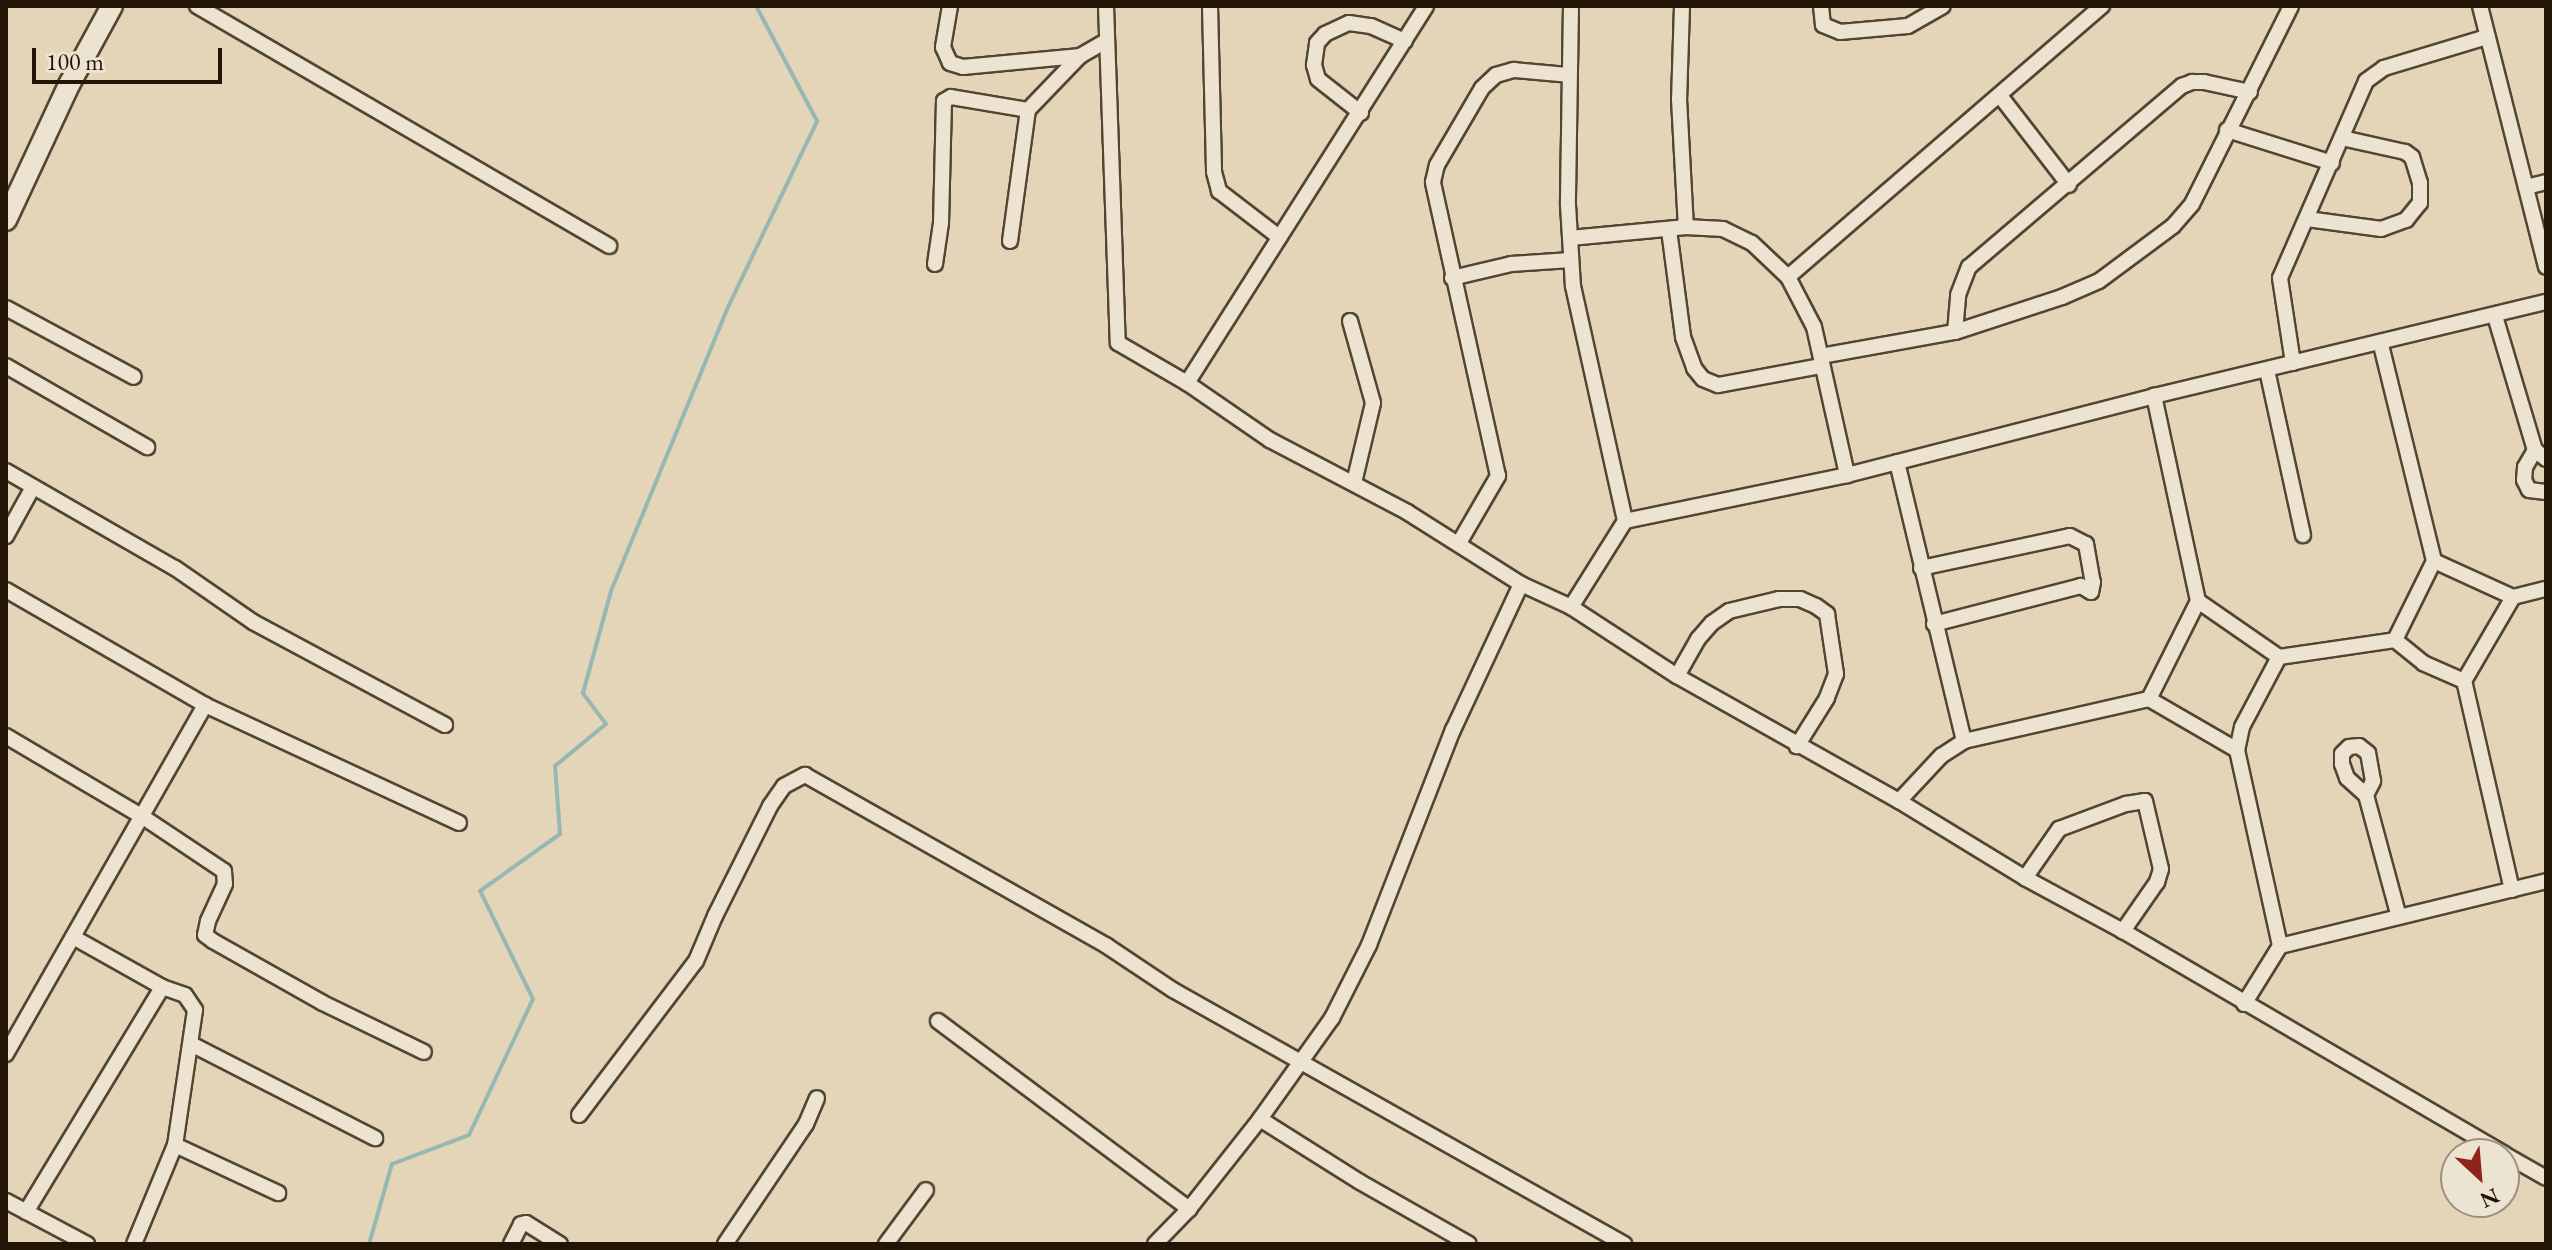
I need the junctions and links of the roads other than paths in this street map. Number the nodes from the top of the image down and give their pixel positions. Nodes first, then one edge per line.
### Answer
1 (112, 6) edge
2 (197, 6) edge
3 (950, 6) edge
4 (1106, 6) edge
5 (1210, 6) edge
6 (1426, 6) edge
7 (1571, 6) edge
8 (1682, 6) edge
9 (1821, 6) edge
10 (1943, 6) edge
11 (2102, 6) edge
12 (2291, 6) edge
13 (2480, 6) edge
14 (2487, 37) junction
15 (1106, 41) junction
16 (1405, 41) junction
17 (1080, 56) junction
18 (1569, 75) junction
19 (2250, 92) junction
20 (2001, 97) junction
21 (1028, 110) junction
22 (1361, 113) junction
23 (2227, 130) junction
24 (2342, 138) junction
25 (2332, 163) junction
26 (2546, 182) edge
27 (2069, 185) junction
28 (2526, 187) junction
29 (2307, 219) junction
30 (6, 220) edge
31 (1686, 227) junction
32 (1669, 230) junction
33 (1279, 237) junction
34 (1570, 238) junction
35 (1010, 241) dead end
36 (609, 246) dead end
37 (1571, 260) junction
38 (935, 264) dead end
39 (2546, 267) edge
40 (1788, 277) junction
41 (1452, 278) junction
42 (2546, 302) edge
43 (6, 308) edge
44 (2495, 316) junction
45 (1350, 321) dead end
46 (1955, 332) junction
47 (2381, 345) junction
48 (1821, 361) junction
49 (2293, 363) junction
50 (6, 366) edge
51 (2267, 370) junction
52 (134, 377) dead end
53 (1187, 383) junction
54 (2154, 396) junction
55 (147, 447) dead end
56 (2540, 454) edge
57 (1897, 462) junction
58 (6, 471) edge
59 (1847, 475) junction
60 (1354, 483) junction
61 (33, 487) junction
62 (2546, 492) edge
63 (1625, 521) junction
64 (2303, 535) dead end
65 (6, 536) edge
66 (1459, 543) junction
67 (2434, 561) junction
68 (1921, 568) junction
69 (1521, 584) junction
70 (2546, 589) edge
71 (6, 590) edge
72 (2513, 597) junction
73 (2198, 601) junction
74 (1571, 607) junction
75 (1934, 624) junction
76 (2395, 640) junction
77 (2279, 657) junction
78 (1677, 676) junction
79 (2464, 681) junction
80 (2149, 699) junction
81 (205, 705) junction
82 (445, 725) dead end
83 (6, 736) edge
84 (1964, 741) junction
85 (1797, 746) junction
86 (2237, 750) junction
87 (2366, 795) dead end
88 (1899, 801) junction
89 (143, 817) junction
90 (459, 823) dead end
91 (2025, 878) junction
92 (2546, 881) edge
93 (2512, 890) junction
94 (2399, 917) junction
95 (2123, 931) junction
96 (73, 937) junction
97 (2280, 946) junction
98 (162, 987) junction
99 (2244, 1004) junction
100 (938, 1021) dead end
101 (191, 1044) junction
102 (424, 1052) dead end
103 (6, 1054) edge
104 (1302, 1062) junction
105 (817, 1098) dead end
106 (579, 1115) dead end
107 (1260, 1119) junction
108 (375, 1138) dead end
109 (2476, 1138) edge
110 (175, 1145) junction
111 (2520, 1163) edge
112 (2546, 1178) edge
113 (926, 1190) dead end
114 (278, 1193) dead end
115 (6, 1201) edge
116 (1189, 1209) junction
117 (26, 1212) junction
118 (87, 1244) edge
119 (134, 1244) edge
120 (511, 1244) edge
121 (560, 1244) edge
122 (725, 1244) edge
123 (886, 1244) edge
124 (1155, 1244) edge
125 (1469, 1244) edge
126 (1624, 1244) edge

1 - 30 main road
2 - 36 street
3 - 17 street
4 - 15 street
5 - 33 street
6 - 16 street
7 - 18 street
8 - 31 street
9 - 10 street
11 - 20 street
12 - 19 street
13 - 14 street
14 - 24 street
14 - 28 street
15 - 17 street
15 - 53 street
16 - 22 street
16 - 22 street
17 - 21 street
18 - 34 street
18 - 41 street
19 - 23 street
19 - 27 street
20 - 27 street
20 - 40 street
21 - 35 street
21 - 38 street
22 - 33 street
23 - 25 street
23 - 46 street
24 - 25 street
24 - 29 street
25 - 29 street
26 - 28 street
27 - 46 street
28 - 39 street
29 - 49 street
31 - 32 street
31 - 40 street
32 - 34 street
32 - 48 street
33 - 53 street
34 - 37 street
37 - 41 street
37 - 63 street
40 - 48 street
41 - 66 street
42 - 44 street
43 - 52 street
44 - 47 street
44 - 56 street
45 - 60 street
46 - 48 street
47 - 49 street
47 - 67 street
48 - 59 street
49 - 51 street
50 - 55 street
51 - 54 street
51 - 64 street
53 - 60 street
54 - 57 street
54 - 73 street
56 - 62 street
57 - 59 street
57 - 68 street
58 - 61 street
59 - 63 street
60 - 66 street
61 - 65 street
61 - 82 street
63 - 74 street
66 - 69 street
67 - 72 street
67 - 76 street
68 - 75 street
68 - 75 street
69 - 74 street
69 - 104 street
70 - 72 street
71 - 81 street
72 - 79 street
73 - 77 street
73 - 80 street
74 - 78 street
75 - 84 street
76 - 77 street
76 - 79 street
77 - 86 street
78 - 85 street
78 - 85 street
79 - 93 street
80 - 84 street
80 - 86 street
81 - 89 street
81 - 90 street
83 - 89 street
84 - 88 street
85 - 88 street
86 - 97 street
87 - 94 street
88 - 91 street
89 - 96 street
89 - 102 street
91 - 95 street
91 - 95 street
92 - 93 street
93 - 94 street
94 - 97 street
95 - 99 street
96 - 98 street
96 - 103 street
97 - 99 street
98 - 101 street
98 - 117 street
99 - 109 street
100 - 116 street
101 - 108 street
101 - 110 street
104 - 106 street
104 - 107 street
104 - 126 street
105 - 122 street
107 - 116 street
107 - 125 street
110 - 114 street
110 - 119 street
111 - 112 street
113 - 123 street
115 - 117 street
116 - 124 street
117 - 118 street
120 - 121 street

